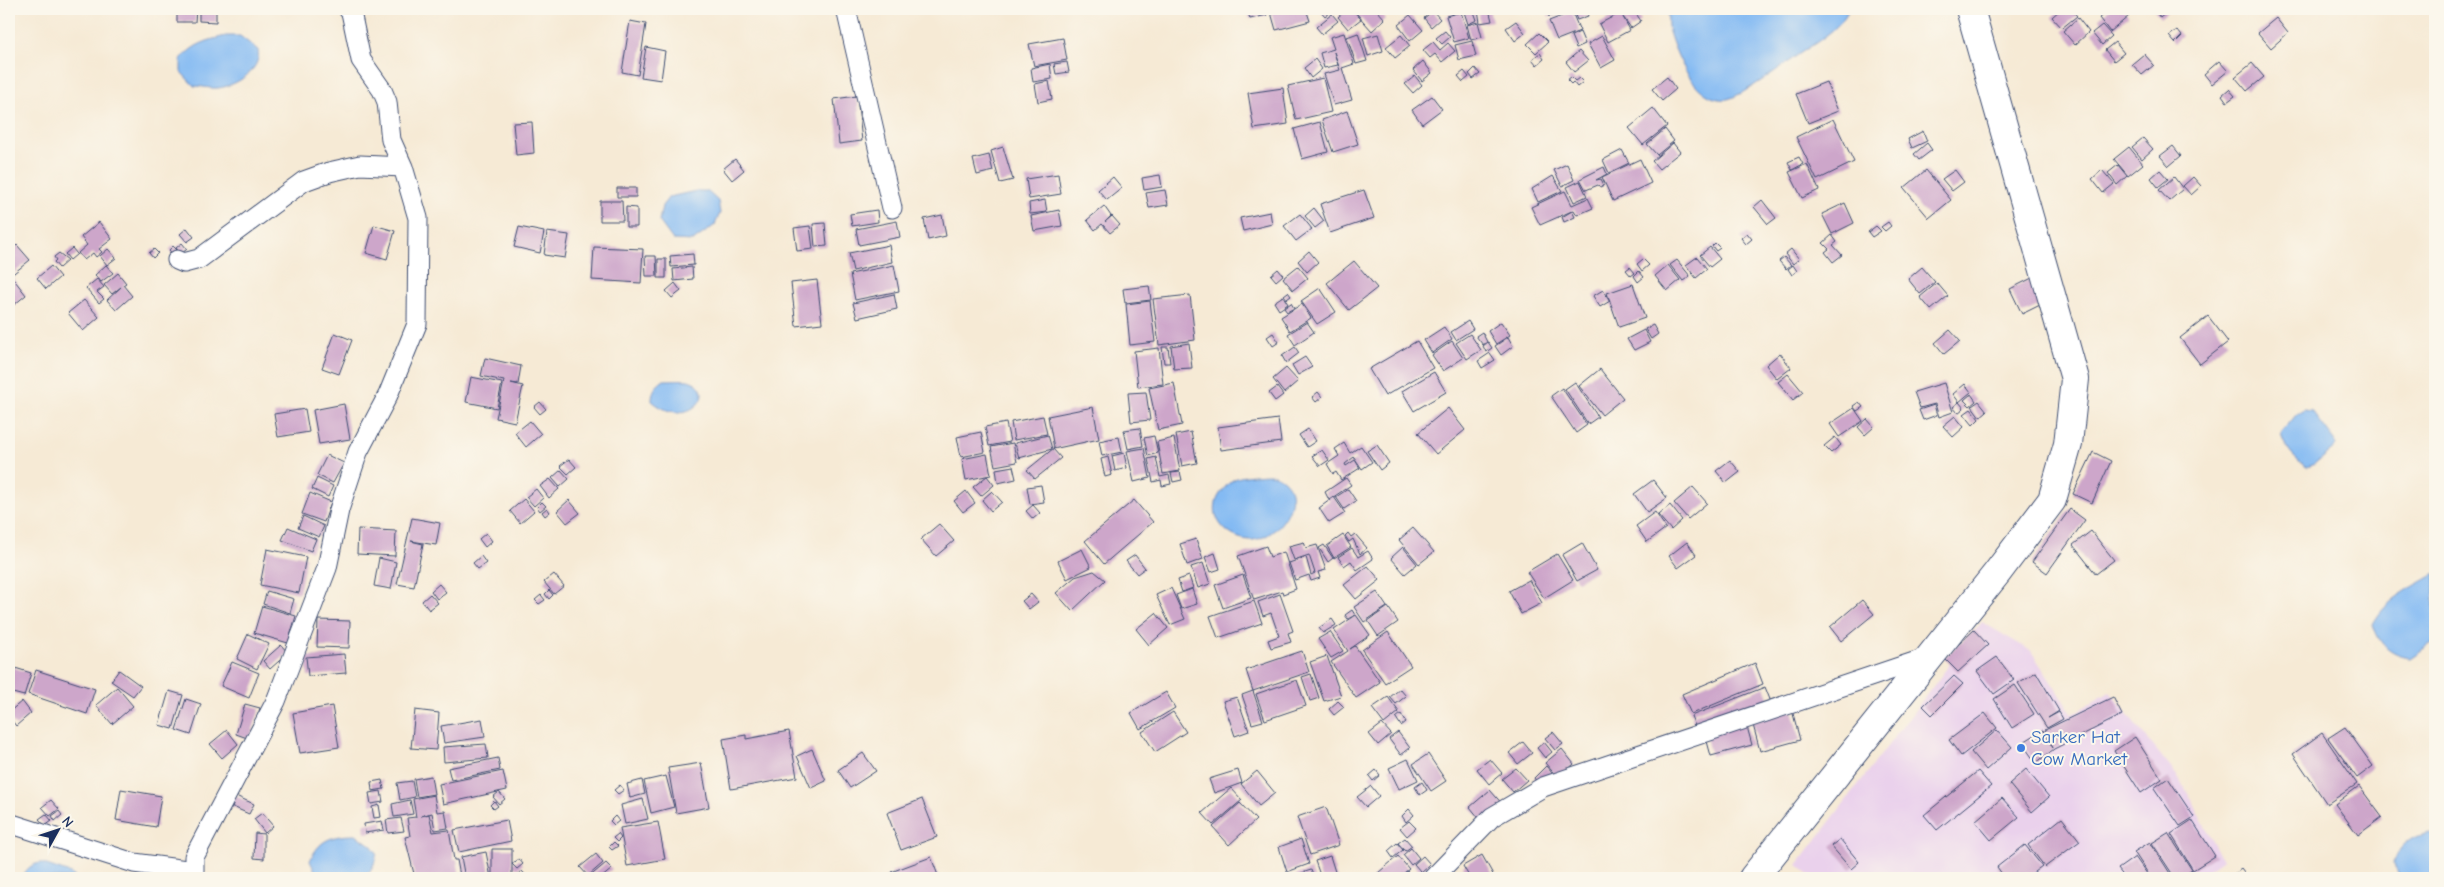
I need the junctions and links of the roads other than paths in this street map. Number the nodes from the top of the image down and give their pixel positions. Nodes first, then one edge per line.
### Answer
1 (348, 9) edge
2 (846, 9) edge
3 (1970, 9) edge
4 (402, 167) junction
5 (892, 208) dead end
6 (177, 260) dead end
7 (1929, 657) junction
8 (9, 823) edge
9 (194, 874) edge
10 (1433, 878) edge
11 (1753, 878) edge

1 - 4 street
2 - 5 street
3 - 7 main road
4 - 6 street
4 - 9 street
7 - 10 street
7 - 11 main road
8 - 9 street

